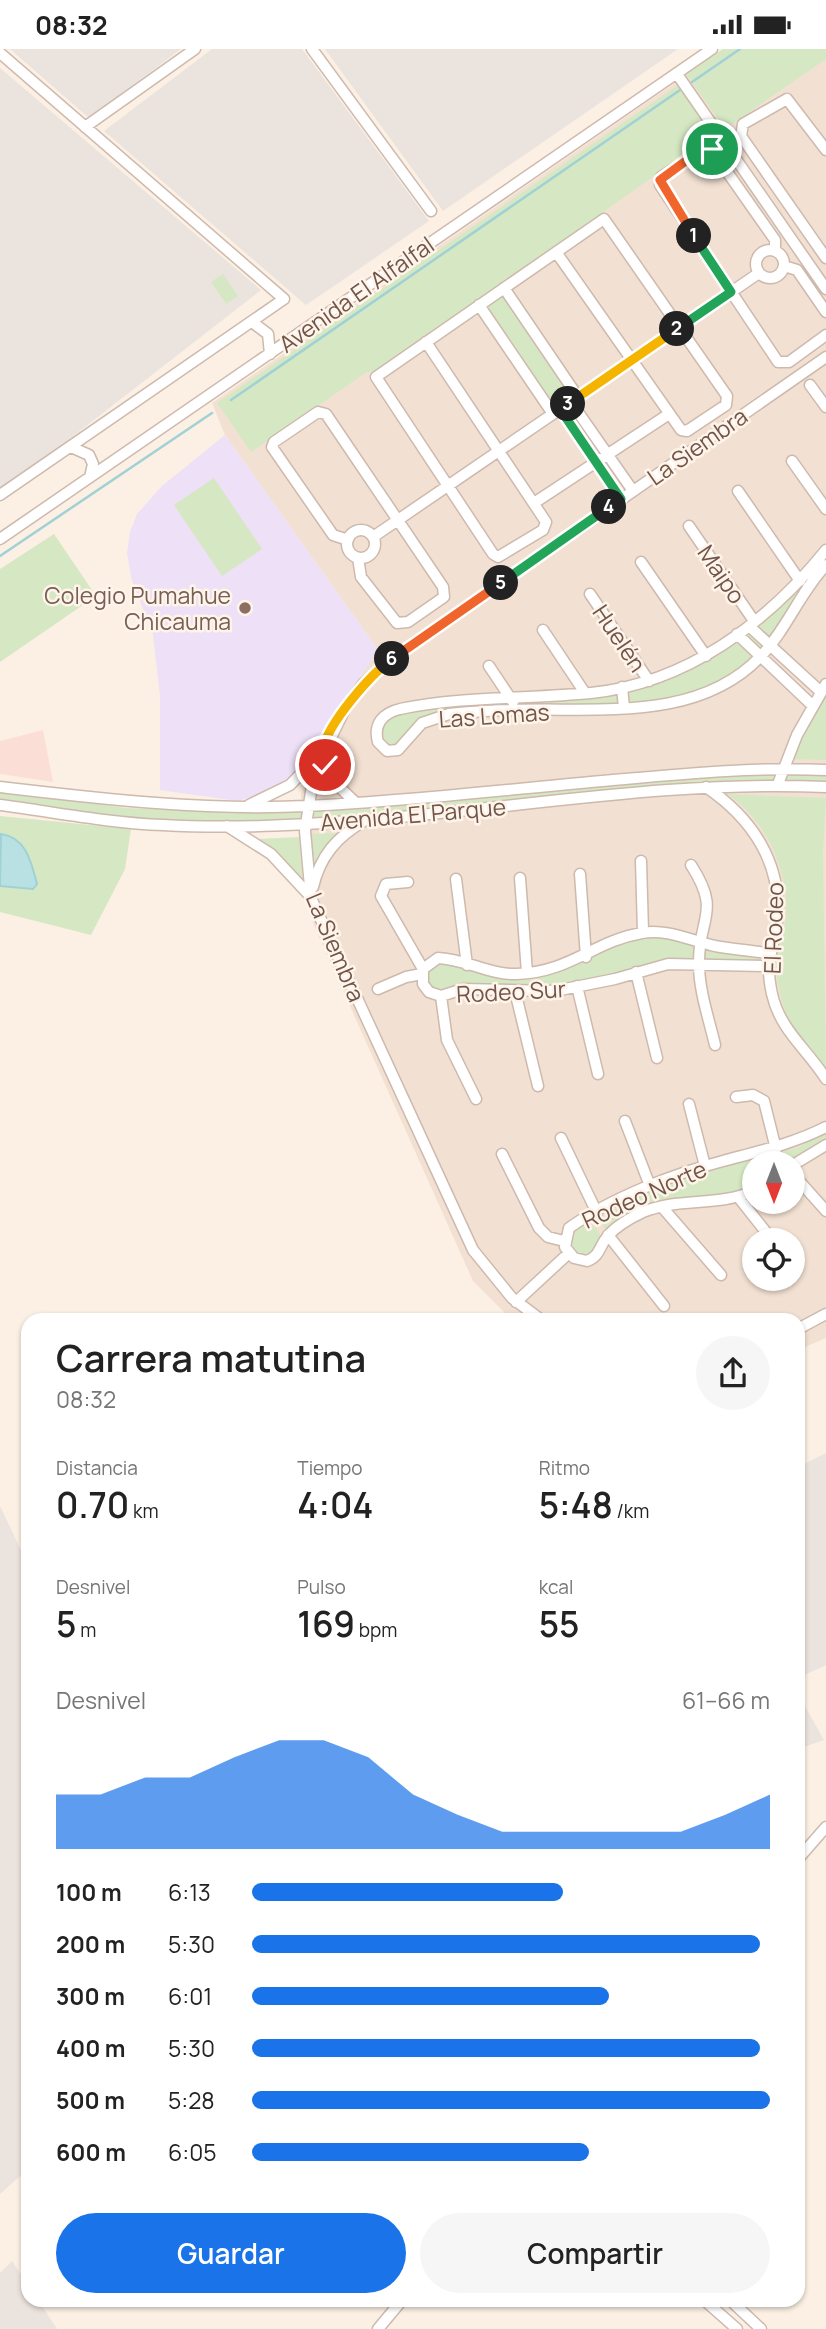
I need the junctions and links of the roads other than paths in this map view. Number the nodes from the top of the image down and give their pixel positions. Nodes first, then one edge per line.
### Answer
1 (195, 49) edge
2 (312, 49) edge
3 (712, 49) edge
4 (0, 53) edge
5 (677, 73) junction
6 (85, 127) junction
7 (826, 151) edge
8 (431, 211) dead end
9 (775, 251) junction
10 (556, 252) junction
11 (826, 258) edge
12 (784, 266) junction
13 (759, 273) junction
14 (504, 288) junction
15 (826, 289) edge
16 (731, 292) junction
17 (479, 305) junction
18 (826, 312) edge
19 (253, 322) junction
20 (680, 327) junction
21 (826, 335) edge
22 (426, 342) junction
23 (270, 353) junction
24 (826, 357) edge
25 (631, 360) junction
26 (810, 385) dead end
27 (574, 399) junction
28 (826, 407) edge
29 (557, 411) junction
30 (669, 414) junction
31 (71, 447) junction
32 (499, 451) junction
33 (608, 455) junction
34 (792, 461) dead end
35 (597, 462) junction
36 (90, 477) junction
37 (447, 486) junction
38 (632, 491) junction
39 (738, 491) dead end
40 (0, 495) edge
41 (621, 499) junction
42 (534, 503) junction
43 (826, 509) edge
44 (397, 520) junction
45 (689, 526) dead end
46 (373, 537) junction
47 (0, 539) edge
48 (348, 540) junction
49 (826, 550) edge
50 (358, 558) junction
51 (642, 562) dead end
52 (822, 565) edge
53 (800, 581) junction
54 (590, 594) dead end
55 (752, 624) junction
56 (543, 630) dead end
57 (737, 634) junction
58 (770, 645) junction
59 (706, 656) junction
60 (761, 656) junction
61 (489, 666) dead end
62 (649, 681) junction
63 (622, 687) junction
64 (823, 688) edge
65 (585, 694) junction
66 (513, 704) junction
67 (813, 705) junction
68 (624, 708) junction
69 (323, 749) junction
70 (782, 768) junction
71 (826, 771) edge
72 (778, 784) junction
73 (0, 787) edge
74 (705, 787) junction
75 (826, 787) edge
76 (113, 802) junction
77 (356, 803) junction
78 (0, 805) edge
79 (167, 806) junction
80 (307, 806) junction
81 (241, 808) junction
82 (108, 820) junction
83 (365, 820) junction
84 (306, 824) junction
85 (164, 825) junction
86 (226, 826) junction
87 (641, 861) dead end
88 (691, 865) dead end
89 (580, 874) dead end
90 (520, 878) dead end
91 (456, 880) dead end
92 (408, 882) dead end
93 (311, 898) junction
94 (643, 932) junction
95 (701, 942) junction
96 (768, 953) junction
97 (586, 957) junction
98 (699, 962) junction
99 (467, 965) junction
100 (767, 966) junction
101 (553, 970) junction
102 (423, 971) junction
103 (636, 972) junction
104 (527, 973) junction
105 (577, 986) junction
106 (378, 989) dead end
107 (515, 991) junction
108 (555, 991) junction
109 (441, 996) junction
110 (715, 1045) dead end
111 (657, 1058) dead end
112 (598, 1074) dead end
113 (826, 1079) edge
114 (538, 1086) dead end
115 (736, 1097) dead end
116 (476, 1099) dead end
117 (689, 1104) dead end
118 (625, 1121) dead end
119 (826, 1127) edge
120 (561, 1138) dead end
121 (788, 1145) junction
122 (826, 1145) edge
123 (776, 1149) junction
124 (790, 1151) edge
125 (502, 1154) dead end
126 (805, 1157) edge
127 (705, 1166) junction
128 (650, 1186) junction
129 (805, 1187) edge
130 (634, 1193) junction
131 (742, 1196) edge
132 (738, 1198) junction
133 (662, 1207) junction
134 (826, 1211) edge
135 (597, 1213) junction
136 (641, 1213) junction
137 (762, 1228) edge
138 (608, 1235) junction
139 (564, 1241) junction
140 (569, 1253) junction
141 (722, 1275) dead end
142 (516, 1302) junction
143 (664, 1306) dead end
144 (532, 1313) edge
145 (826, 1314) edge
146 (805, 1325) edge
147 (826, 1827) edge
148 (805, 1851) edge
149 (396, 2307) edge
150 (712, 2307) edge
151 (738, 2307) edge
152 (378, 2329) edge
153 (737, 2329) edge
154 (761, 2329) edge

1 - 6 street
2 - 8 street
3 - 5 street, Avenida El Alfalfal
4 - 6 street
5 - 15 street
5 - 23 street, Avenida El Alfalfal
6 - 19 street, Avenida El Alfalfal
7 - 11 street
9 - 12 street
9 - 13 street
9 - 16 street
10 - 14 street
10 - 20 street
10 - 25 street
12 - 13 street
12 - 18 street
13 - 16 street
14 - 17 street
14 - 27 street
16 - 20 street
16 - 21 street
17 - 22 street
17 - 29 street
19 - 23 street
19 - 31 street, Avenida El Alfalfal
20 - 25 street
20 - 30 street
22 - 32 street
22 - 37 street
23 - 36 street, Avenida El Alfalfal
24 - 38 street, La Siembra
25 - 27 street
25 - 30 street
26 - 28 street
27 - 29 street
27 - 33 street
29 - 32 street
29 - 35 street
30 - 33 street
31 - 36 street
31 - 40 street, Avenida El Alfalfal
32 - 37 street
32 - 42 street
33 - 35 street
33 - 38 street
34 - 43 street
35 - 41 street
35 - 42 street
36 - 47 street, Avenida El Alfalfal
37 - 42 street
37 - 44 street
38 - 41 street, La Siembra
39 - 53 street
41 - 69 street, La Siembra
44 - 46 street
44 - 48 street
44 - 50 street
45 - 55 street, Maipo
46 - 48 street
46 - 50 street
48 - 50 street
49 - 52 street, Las Lomas
51 - 59 street
52 - 53 street, Las Lomas
52 - 58 street, Las Lomas
53 - 55 street, Las Lomas
54 - 62 street, Huelén
55 - 57 street, Las Lomas
55 - 58 street
56 - 65 street
57 - 59 street, Las Lomas
57 - 60 street
58 - 60 street, Las Lomas
58 - 64 street
59 - 62 street, Las Lomas
60 - 67 street
60 - 68 street, Las Lomas
61 - 66 street
62 - 63 street, Las Lomas
63 - 65 street, Las Lomas
63 - 68 street
64 - 67 street
65 - 66 street, Las Lomas
66 - 66 street, Las Lomas
66 - 68 street, Las Lomas
67 - 70 street
69 - 77 street
69 - 80 street, La Siembra
69 - 81 street
70 - 71 street, Avenida El Parque
70 - 72 street
70 - 77 street, Avenida El Parque
72 - 74 street, Avenida El Parque
72 - 75 street, Avenida El Parque
73 - 76 street, Avenida El Parque
74 - 83 street, Avenida El Parque
74 - 96 street, El Rodeo
76 - 79 street, Avenida El Parque
76 - 82 street
77 - 80 street, Avenida El Parque
78 - 82 street, Avenida El Parque
79 - 81 street, Avenida El Parque
79 - 85 street
80 - 81 street, Avenida El Parque
80 - 84 street, La Siembra
82 - 85 street, Avenida El Parque
83 - 84 street, Avenida El Parque
83 - 93 street
84 - 86 street, Avenida El Parque
84 - 93 street, La Siembra
85 - 86 street, Avenida El Parque
86 - 93 street
87 - 94 street
88 - 95 street
89 - 97 street
90 - 104 street
91 - 99 street
92 - 102 street
93 - 142 street, La Siembra
94 - 95 street, Rodeo Sur
94 - 97 street, Rodeo Sur
95 - 96 street, Rodeo Sur
95 - 98 street
96 - 100 street, El Rodeo
97 - 101 street, Rodeo Sur
98 - 100 street, Rodeo Sur
98 - 103 street, Rodeo Sur
98 - 110 street
99 - 102 street, Rodeo Sur
99 - 104 street, Rodeo Sur
100 - 113 street, El Rodeo
101 - 104 street, Rodeo Sur
101 - 108 street
102 - 106 street
102 - 109 street, Rodeo Sur
103 - 105 street, Rodeo Sur
103 - 111 street
105 - 108 street, Rodeo Sur
105 - 112 street
107 - 108 street, Rodeo Sur
107 - 109 street, Rodeo Sur
107 - 114 street
109 - 116 street
115 - 123 street
117 - 127 street
118 - 128 street
119 - 121 street, Rodeo Norte
120 - 135 street
121 - 123 street, Rodeo Norte
121 - 124 street
122 - 126 street
123 - 127 street, Rodeo Norte
125 - 139 street
127 - 128 street, Rodeo Norte
128 - 130 street, Rodeo Norte
129 - 134 street
130 - 135 street, Rodeo Norte
130 - 136 street
131 - 132 street, Rodeo Norte
132 - 133 street, Rodeo Norte
132 - 137 street
133 - 136 street, Rodeo Norte
133 - 141 street
135 - 139 street, Rodeo Norte
136 - 138 street, Rodeo Norte
138 - 140 street, Rodeo Norte
138 - 143 street
139 - 140 street, Rodeo Norte
140 - 142 street
142 - 144 street, La Siembra
145 - 146 street
147 - 148 street
149 - 152 street
150 - 153 street
151 - 154 street

